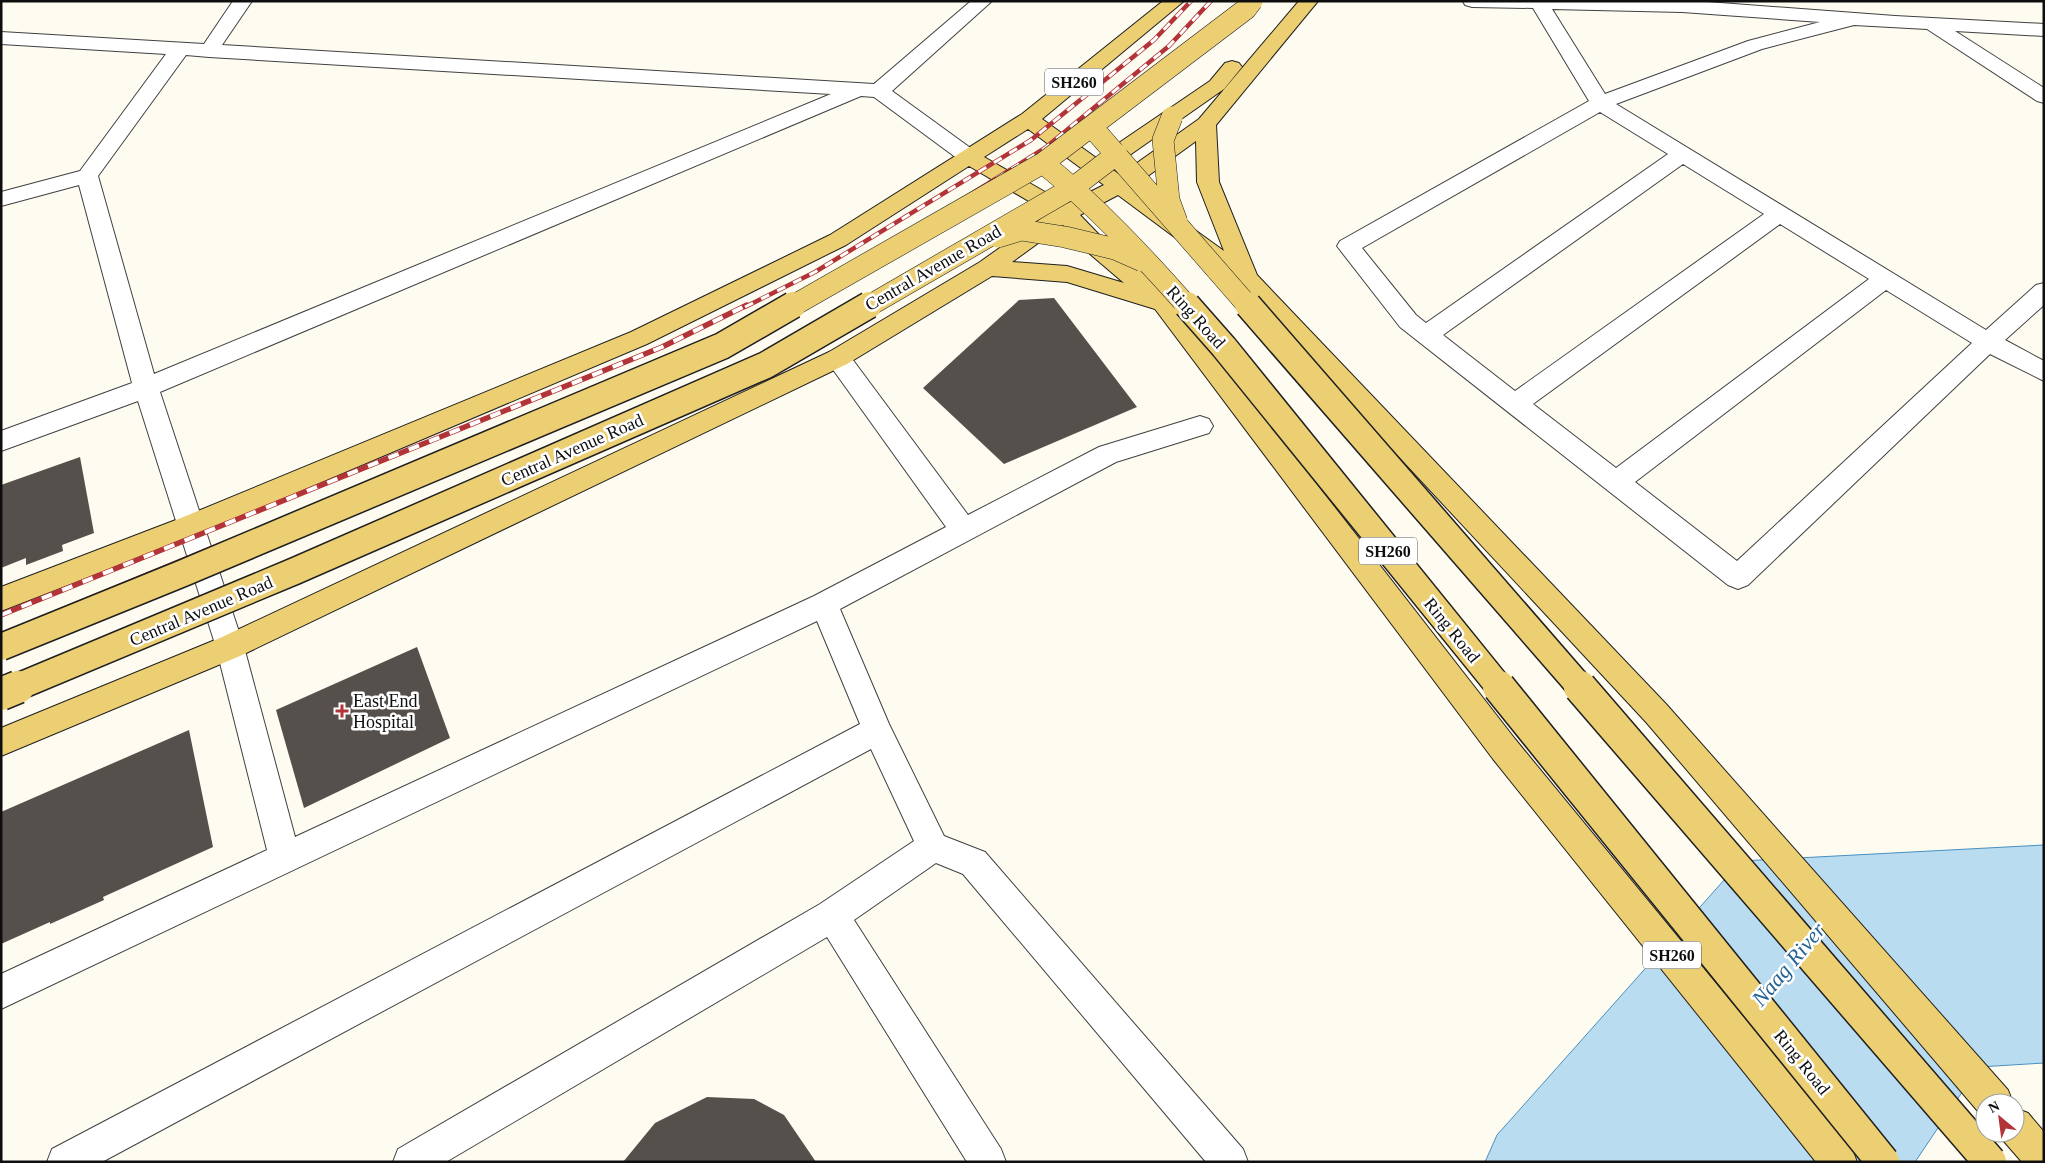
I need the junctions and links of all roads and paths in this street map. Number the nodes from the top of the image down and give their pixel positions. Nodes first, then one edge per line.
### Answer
1 (243, 1) edge
2 (983, 1) edge
3 (1175, 1) edge
4 (1252, 1) edge
5 (1288, 1) edge
6 (1309, 1) edge
7 (1472, 1) edge
8 (1540, 4) junction
9 (1853, 19) junction
10 (1931, 24) junction
11 (2044, 30) edge
12 (1, 38) edge
13 (180, 49) junction
14 (208, 50) junction
15 (870, 90) junction
16 (2044, 97) edge
17 (1600, 103) junction
18 (1172, 117) junction
19 (1029, 119) junction
20 (1206, 124) junction
21 (1092, 127) junction
22 (1116, 154) junction
23 (1683, 154) junction
24 (969, 157) junction
25 (1042, 163) junction
26 (87, 176) junction
27 (1119, 186) junction
28 (1074, 187) junction
29 (1, 199) edge
30 (1065, 214) junction
31 (1779, 214) junction
32 (1178, 226) junction
33 (974, 244) junction
34 (1148, 264) junction
35 (988, 268) junction
36 (1247, 279) junction
37 (1885, 279) junction
38 (2044, 291) edge
39 (1163, 303) junction
40 (1426, 335) junction
41 (1988, 342) junction
42 (838, 358) junction
43 (2044, 372) edge
44 (146, 388) junction
45 (1515, 404) junction
46 (1200, 426) dead end
47 (1, 441) edge
48 (1616, 482) junction
49 (190, 526) junction
50 (964, 530) junction
51 (1, 599) edge
52 (824, 604) junction
53 (1, 647) edge
54 (230, 647) junction
55 (1, 694) edge
56 (877, 730) junction
57 (1, 742) edge
58 (933, 847) junction
59 (285, 858) junction
60 (832, 916) junction
61 (1, 992) edge
62 (1986, 1093) edge
63 (65, 1162) edge
64 (411, 1162) edge
65 (988, 1162) edge
66 (1230, 1162) edge
67 (1839, 1162) edge
68 (1883, 1162) edge
69 (1990, 1162) edge

1 - 14 street
2 - 15 street
3 - 19 main road, SH260
4 - 21 main road, SH260, bridge
5 - 18 main road
6 - 20 main road, Central Avenue Road
7 - 8 street
8 - 9 street
8 - 17 street
9 - 10 street
9 - 17 street
10 - 11 street
10 - 16 street
12 - 13 street
13 - 14 street
13 - 26 street
14 - 15 street
15 - 24 street
15 - 44 street
17 - 23 street
17 - 40 street
18 - 22 main road
18 - 32 main road, bridge
19 - 24 main road, SH260
19 - 27 main road
20 - 27 main road, Central Avenue Road
20 - 36 main road
21 - 22 main road, bridge
21 - 25 main road, SH260, bridge
22 - 28 main road, Central Avenue Road, bridge
22 - 32 main road, bridge
23 - 31 street
23 - 40 street
24 - 30 main road, Ring Road
24 - 49 main road
25 - 28 main road, Ring Road / SH260, bridge
25 - 53 main road, Central Avenue Road, bridge
26 - 29 street
26 - 44 street
27 - 30 main road, Central Avenue Road
27 - 36 main road
28 - 33 main road, Central Avenue Road, bridge
28 - 34 main road, Ring Road / SH260, bridge
30 - 35 main road, Central Avenue Road
30 - 39 main road, Ring Road
31 - 37 street
31 - 45 street
32 - 69 main road, bridge
33 - 34 main road, bridge
33 - 55 main road, Central Avenue Road, bridge
34 - 68 main road, Ring Road / SH260, bridge
35 - 39 main road
35 - 42 main road, Central Avenue Road
36 - 62 main road
37 - 41 street
37 - 48 street
38 - 41 street
39 - 67 main road, Ring Road / SH260
40 - 45 street
41 - 43 street
41 - 48 street
42 - 50 street
42 - 54 main road, Central Avenue Road
44 - 47 street
44 - 49 street
45 - 48 street
46 - 50 street
49 - 51 main road
49 - 54 street
50 - 52 street
52 - 56 street
52 - 59 street
54 - 57 main road, Central Avenue Road
54 - 59 street
56 - 58 street
56 - 63 street
58 - 60 street
58 - 66 street
59 - 61 street
60 - 64 street
60 - 65 street

